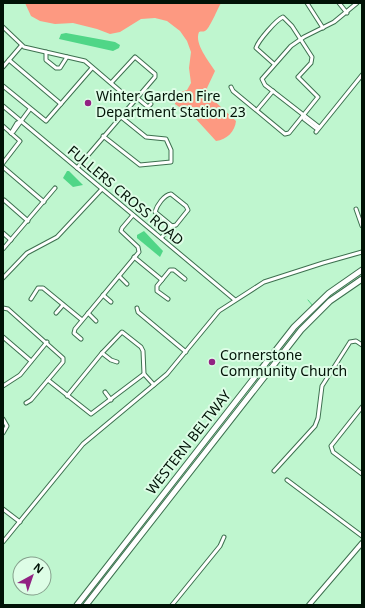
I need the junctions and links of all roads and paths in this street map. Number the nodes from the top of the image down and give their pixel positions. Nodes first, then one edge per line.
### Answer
1 (307, 3) edge
2 (339, 3) edge
3 (357, 3) edge
4 (347, 13) junction
5 (3, 28) edge
6 (323, 28) junction
7 (300, 40) junction
8 (21, 46) junction
9 (46, 52) junction
10 (67, 57) junction
11 (9, 60) junction
12 (274, 64) junction
13 (3, 67) edge
14 (92, 68) junction
15 (362, 75) edge
16 (111, 83) junction
17 (3, 86) edge
18 (231, 87) dead end
19 (273, 91) junction
20 (137, 98) junction
21 (134, 102) junction
22 (61, 104) junction
23 (150, 104) dead end
24 (3, 106) edge
25 (30, 109) junction
26 (257, 110) junction
27 (120, 116) junction
28 (303, 116) junction
29 (21, 121) junction
30 (3, 126) edge
31 (11, 132) junction
32 (103, 136) junction
33 (3, 163) edge
34 (3, 167) edge
35 (77, 168) junction
36 (55, 188) dead end
37 (102, 189) junction
38 (4, 200) dead end
39 (44, 202) junction
40 (356, 209) dead end
41 (133, 215) junction
42 (28, 221) junction
43 (172, 226) junction
44 (362, 226) edge
45 (3, 233) edge
46 (161, 238) junction
47 (11, 240) junction
48 (3, 249) edge
49 (362, 252) edge
50 (134, 257) junction
51 (362, 270) edge
52 (119, 276) junction
53 (3, 278) edge
54 (185, 279) dead end
55 (362, 279) edge
56 (162, 280) junction
57 (127, 284) dead end
58 (103, 295) junction
59 (31, 299) dead end
60 (168, 299) dead end
61 (235, 300) junction
62 (111, 302) dead end
63 (63, 305) junction
64 (3, 308) edge
65 (137, 308) dead end
66 (56, 313) dead end
67 (88, 313) junction
68 (82, 320) junction
69 (96, 321) dead end
70 (3, 338) edge
71 (81, 340) dead end
72 (47, 342) junction
73 (362, 345) edge
74 (186, 352) junction
75 (102, 353) junction
76 (31, 361) junction
77 (117, 362) dead end
78 (144, 374) junction
79 (48, 380) junction
80 (3, 386) edge
81 (154, 386) junction
82 (105, 392) dead end
83 (67, 396) junction
84 (111, 400) junction
85 (26, 403) dead end
86 (362, 407) edge
87 (3, 419) edge
88 (3, 433) edge
89 (274, 471) dead end
90 (362, 474) edge
91 (287, 480) dead end
92 (3, 509) edge
93 (20, 522) junction
94 (362, 536) edge
95 (224, 537) dead end
96 (3, 542) edge
97 (362, 542) edge
98 (128, 552) junction
99 (76, 605) edge
100 (86, 605) edge
101 (90, 605) edge
102 (172, 605) edge
103 (309, 605) edge

1 - 6 street
2 - 4 street
3 - 4 street
4 - 6 street
5 - 8 street
6 - 7 street
7 - 12 street
7 - 12 street
7 - 28 street
8 - 9 street
8 - 11 street
9 - 10 street
9 - 10 street
10 - 14 street
11 - 13 street
11 - 22 street
12 - 19 street
14 - 16 street
14 - 22 street
15 - 28 street
16 - 20 street
16 - 21 street
17 - 25 street
18 - 26 street
19 - 26 street
19 - 28 street
20 - 21 street
20 - 23 street
21 - 27 street
22 - 25 street
24 - 29 street, FULLERS CROSS ROAD
25 - 29 street
26 - 28 street
27 - 32 street
27 - 32 street
29 - 31 street
29 - 35 street, FULLERS CROSS ROAD
30 - 31 street
31 - 33 street
32 - 35 street
34 - 39 street
35 - 37 street, FULLERS CROSS ROAD
36 - 39 street
37 - 41 street, FULLERS CROSS ROAD
37 - 53 street
38 - 42 street
39 - 42 street
40 - 44 street
41 - 46 street, FULLERS CROSS ROAD
41 - 50 street
42 - 47 street
43 - 43 street
43 - 46 street
45 - 47 street
46 - 61 street, FULLERS CROSS ROAD
47 - 48 street
49 - 61 street
50 - 52 street
50 - 56 street
51 - 99 highway, WESTERN BELTWAY
52 - 57 street
52 - 58 street
54 - 56 street
55 - 98 highway, WESTERN BELTWAY
56 - 60 street
58 - 62 street
58 - 67 street
59 - 63 street
61 - 74 street
63 - 66 street
63 - 68 street
64 - 72 street
65 - 74 street
67 - 68 street
67 - 69 street
68 - 71 street
70 - 76 street
72 - 76 street
72 - 79 street
73 - 89 street
74 - 81 street
75 - 77 street
75 - 78 street
75 - 83 street
76 - 80 street
78 - 81 street
78 - 84 street
79 - 83 street
79 - 85 street
81 - 93 street
82 - 84 street
83 - 84 street
86 - 90 street
87 - 88 street
91 - 94 street
92 - 93 street
93 - 96 street
95 - 102 street
97 - 103 main road
98 - 100 highway, WESTERN BELTWAY
98 - 101 highway

